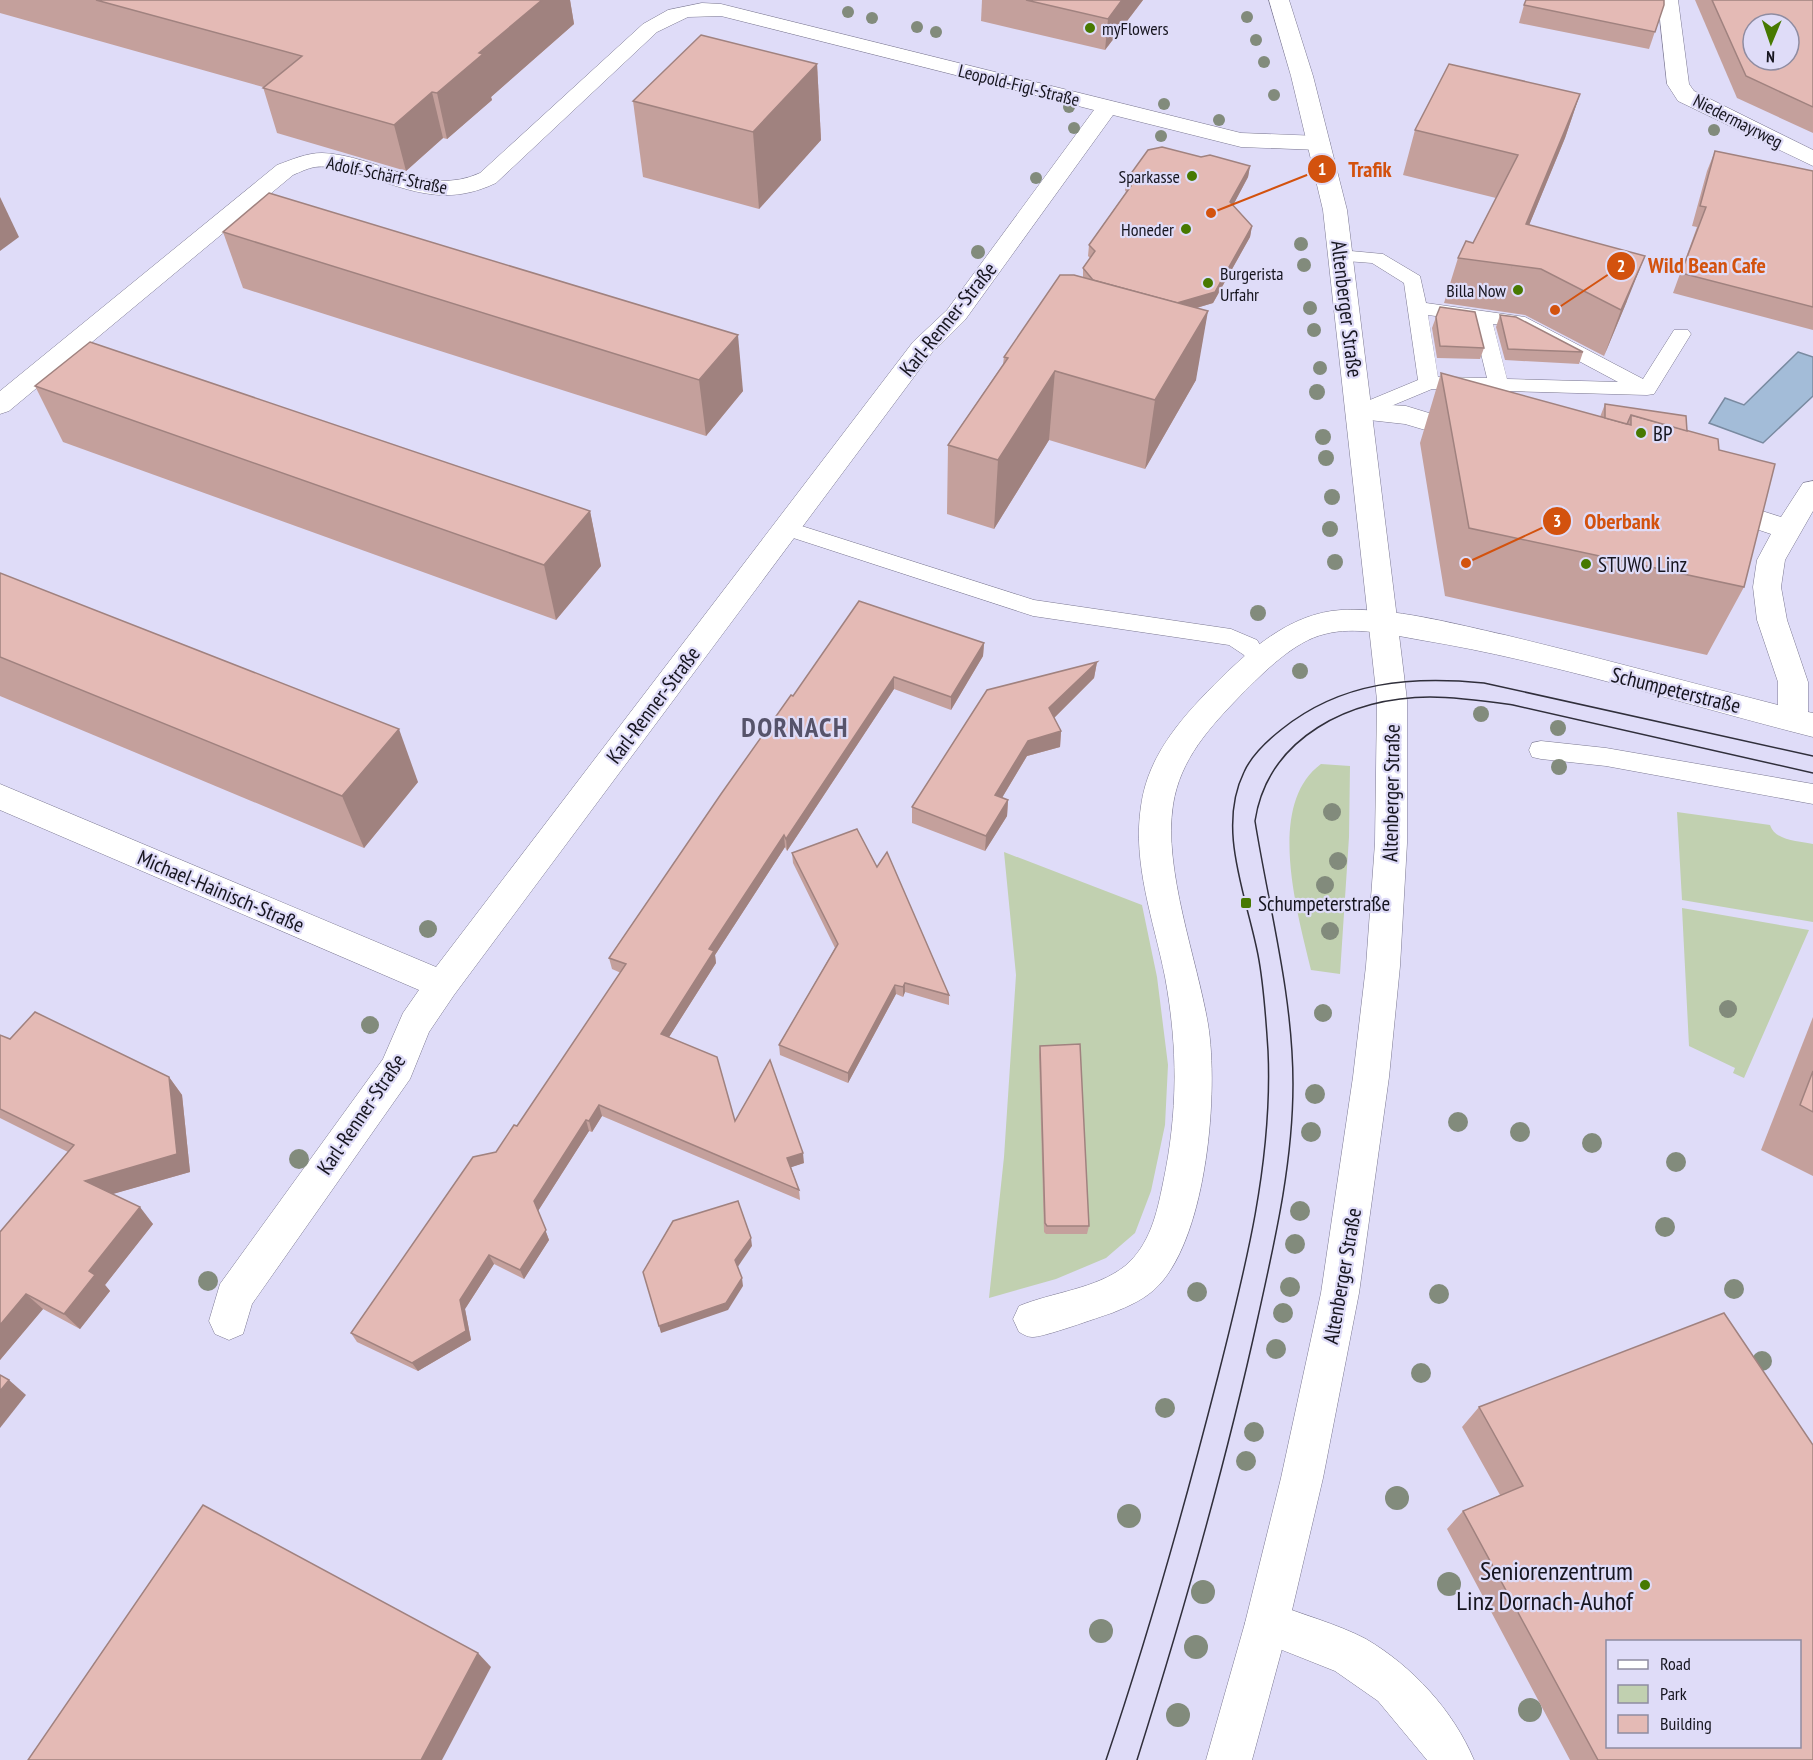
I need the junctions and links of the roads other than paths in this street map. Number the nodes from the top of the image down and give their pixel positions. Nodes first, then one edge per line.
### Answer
1 (1278, 0) edge
2 (1668, 0) edge
3 (721, 10) joint
4 (1107, 107) junction
5 (1319, 143) junction
6 (1813, 159) edge
7 (1340, 256) junction
8 (1418, 308) junction
9 (1481, 316) junction
10 (1681, 334) dead end
11 (1429, 383) junction
12 (1498, 384) junction
13 (1647, 389) junction
14 (0, 405) edge
15 (1360, 412) junction
16 (1496, 441) edge
17 (1813, 490) edge
18 (1690, 498) edge
19 (786, 528) junction
20 (1787, 529) junction
21 (1385, 624) junction
22 (1259, 663) junction
23 (1803, 722) edge
24 (1542, 750) dead end
25 (1813, 794) edge
26 (0, 796) edge
27 (442, 986) junction
28 (1033, 1319) dead end
29 (229, 1321) dead end
30 (1267, 1623) junction
31 (1229, 1760) edge
32 (1451, 1760) edge

1 - 5 street, Altenberger Straße
2 - 6 street, Niedermayrweg
3 - 4 street, Leopold-Figl-Straße
3 - 14 street, Adolf-Schärf-Straße
4 - 5 street, Leopold-Figl-Straße
4 - 19 street, Karl-Renner-Straße
5 - 7 street, Altenberger Straße
7 - 8 lane
7 - 15 street, Altenberger Straße
8 - 9 lane
8 - 11 lane
9 - 12 lane
9 - 13 lane
10 - 13 lane
11 - 12 lane
11 - 15 lane
12 - 13 lane
15 - 16 street
15 - 21 street, Altenberger Straße
17 - 20 street
18 - 20 street
19 - 22 lane
19 - 27 street, Karl-Renner-Straße
20 - 23 street
21 - 22 street, Schumpeterstraße
21 - 23 street, Schumpeterstraße
21 - 30 street, Altenberger Straße
22 - 28 street, Schumpeterstraße
24 - 25 lane
26 - 27 street, Michael-Hainisch-Straße
27 - 29 street, Karl-Renner-Straße
30 - 31 street, Altenberger Straße
30 - 32 street

